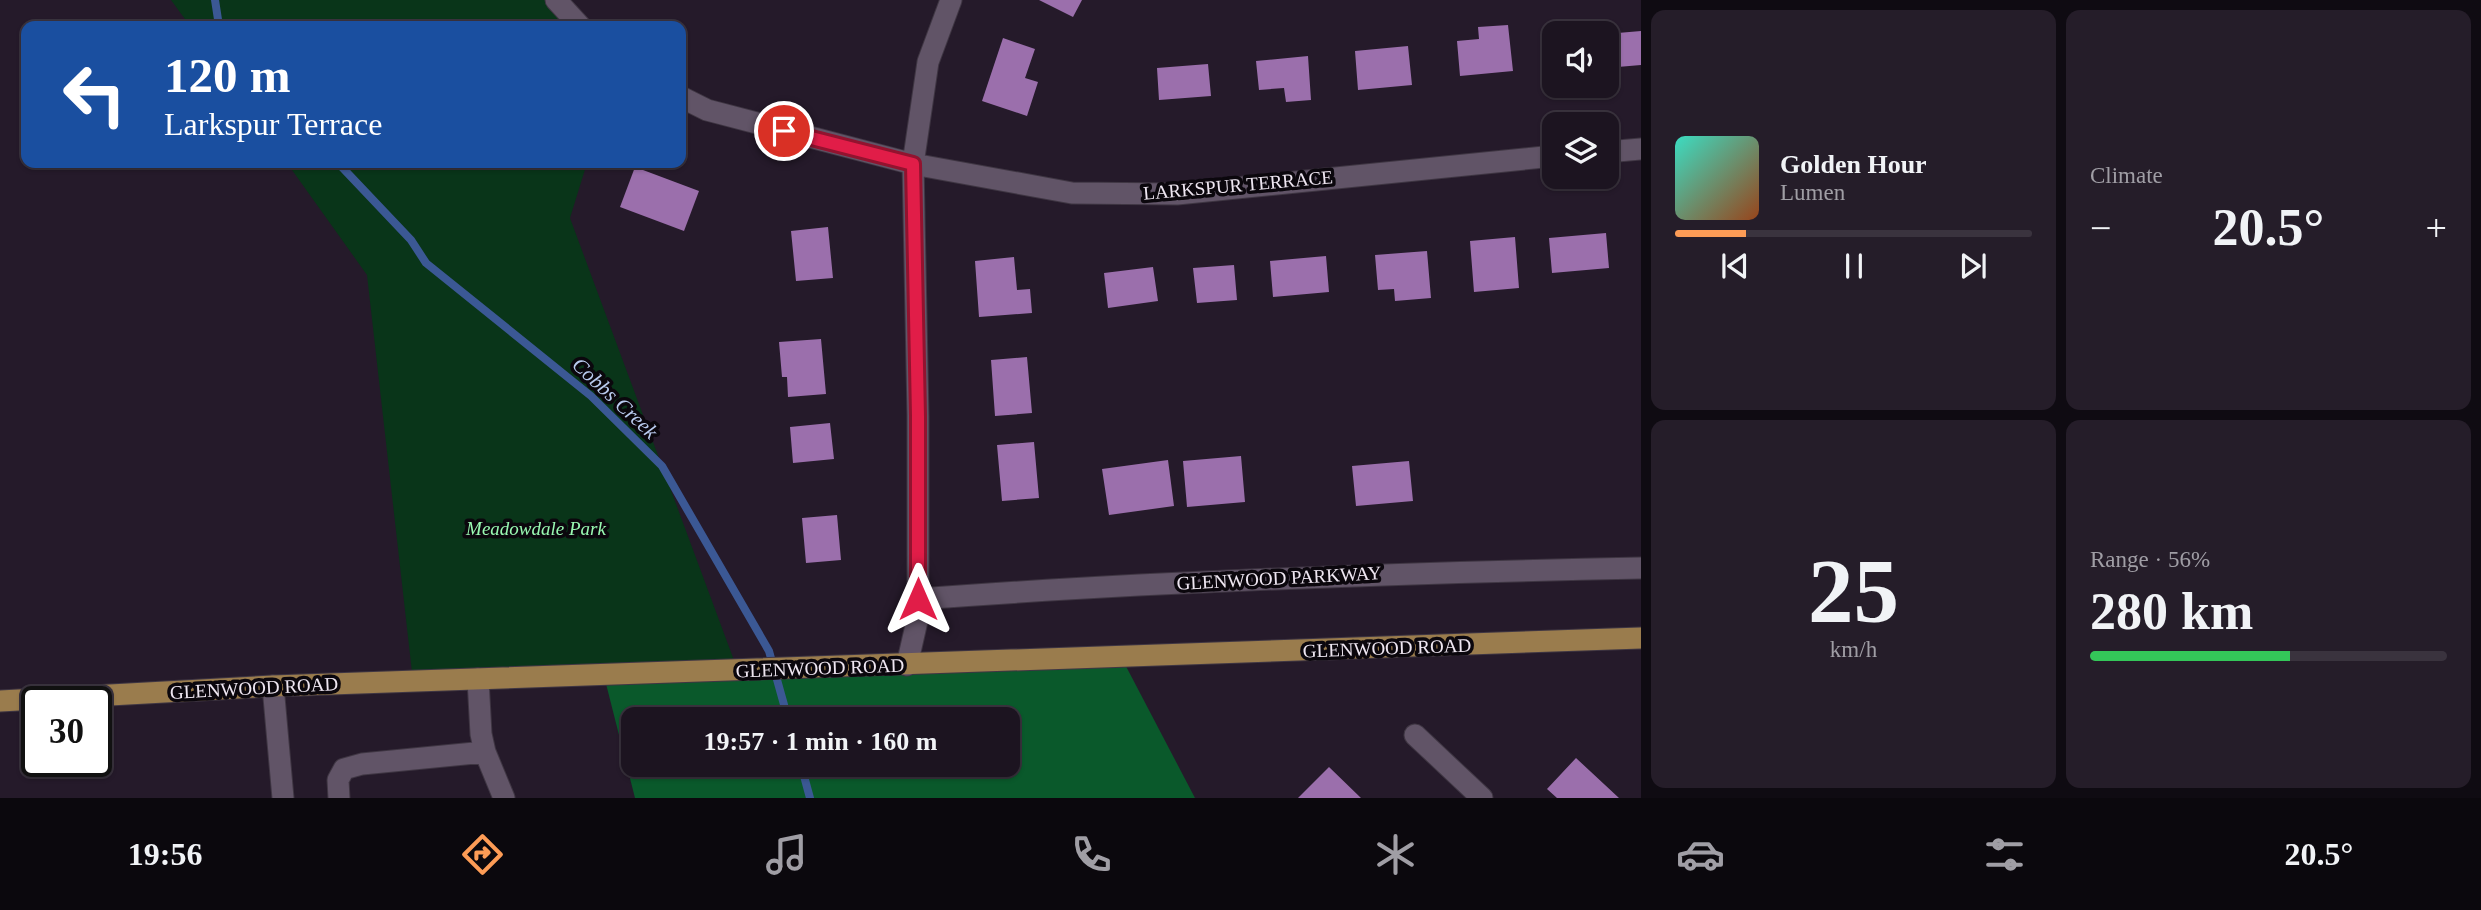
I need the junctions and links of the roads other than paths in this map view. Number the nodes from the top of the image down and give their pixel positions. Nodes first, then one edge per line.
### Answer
1 (556, 0) edge
2 (951, 0) edge
3 (575, 21) edge
4 (686, 100) edge
5 (1641, 149) edge
6 (1619, 151) edge
7 (1542, 157) edge
8 (913, 164) junction
9 (1641, 568) edge
10 (918, 599) junction
11 (1641, 639) edge
12 (907, 665) junction
13 (478, 679) junction
14 (272, 686) junction
15 (0, 701) edge
16 (1415, 736) dead end
17 (485, 752) junction
18 (283, 798) edge
19 (340, 798) edge
20 (504, 798) edge
21 (1482, 798) edge

1 - 3 street
2 - 8 street
4 - 8 street, LARKSPUR TERRACE
5 - 6 street
7 - 8 street, LARKSPUR TERRACE
8 - 10 street
9 - 10 street, GLENWOOD PARKWAY
10 - 12 street
11 - 12 main road, GLENWOOD ROAD
12 - 13 main road, GLENWOOD ROAD
13 - 14 main road, GLENWOOD ROAD
13 - 17 street
14 - 15 main road, GLENWOOD ROAD
14 - 18 street
16 - 21 street
17 - 19 street
17 - 20 street

